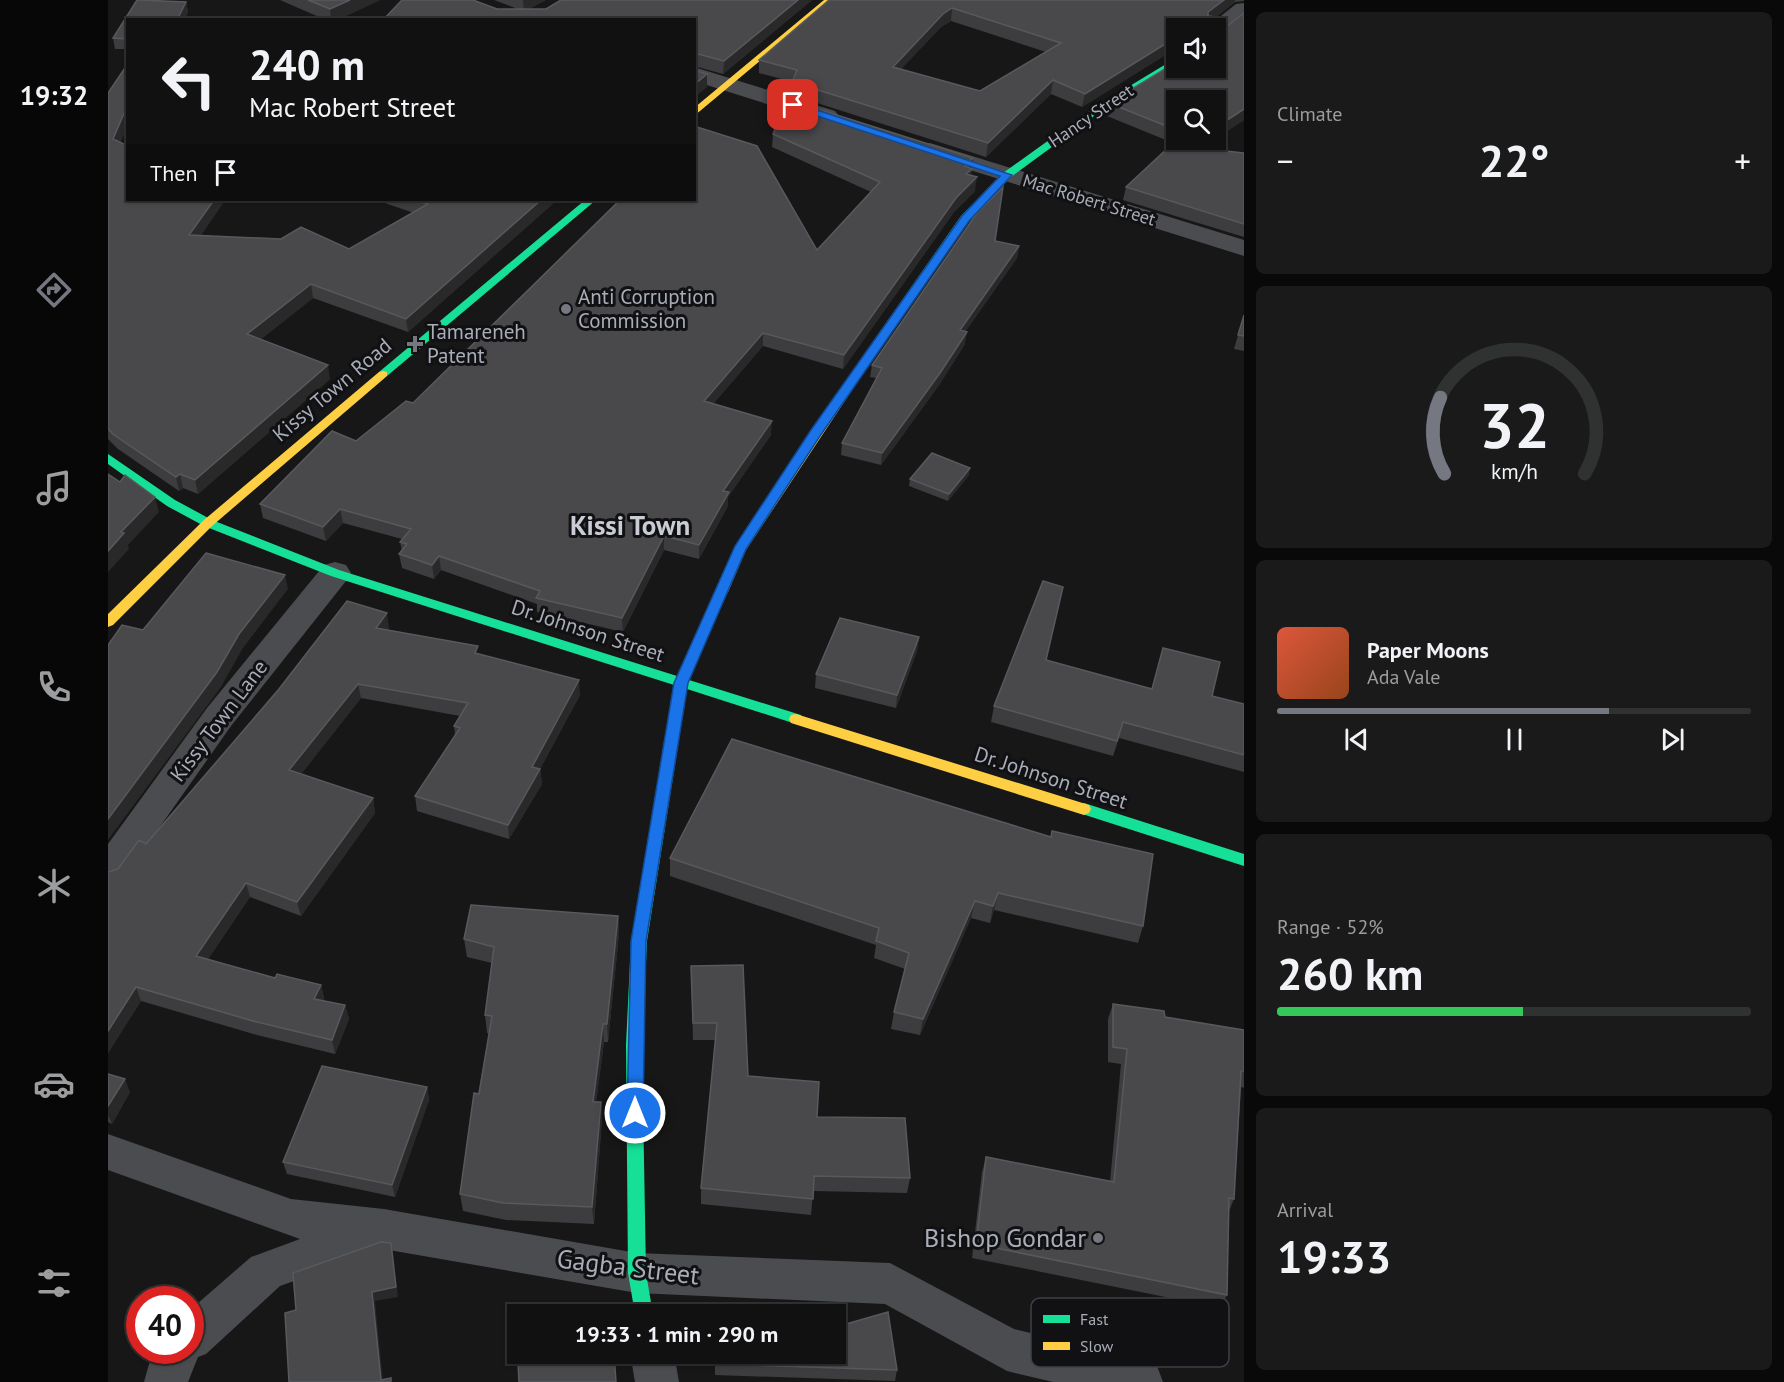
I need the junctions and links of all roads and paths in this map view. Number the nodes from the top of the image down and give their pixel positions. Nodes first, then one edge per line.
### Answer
1 (830, 0) edge
2 (1244, 9) edge
3 (1226, 23) edge
4 (1166, 67) edge
5 (696, 75) edge
6 (729, 84) junction
7 (696, 111) edge
8 (851, 124) edge
9 (907, 142) edge
10 (1007, 175) junction
11 (590, 201) edge
12 (1244, 248) edge
13 (108, 458) edge
14 (208, 524) junction
15 (335, 573) junction
16 (108, 622) edge
17 (681, 683) junction
18 (1244, 860) edge
19 (108, 872) edge
20 (108, 1152) edge
21 (384, 1229) junction
22 (636, 1273) junction
23 (642, 1304) edge
24 (204, 1326) edge
25 (1031, 1355) edge
26 (170, 1364) edge
27 (654, 1364) edge
28 (1080, 1367) edge
29 (166, 1382) edge
30 (657, 1382) edge
31 (1141, 1382) edge

1 - 6 street
2 - 3 street
4 - 10 street, Hancy Street
5 - 6 street
6 - 7 street
6 - 8 street
9 - 10 street, Mac Robert Street
10 - 12 street, Mac Robert Street
10 - 17 street, Hancy Street
11 - 14 street, Kissy Town Road
13 - 14 street, Dr. Johnson Street
14 - 15 street, Dr. Johnson Street
14 - 16 street, Kissy Town Road
15 - 17 street, Dr. Johnson Street
15 - 19 street, Kissy Town Lane
17 - 18 street, Dr. Johnson Street
17 - 22 street, Hancy Street
20 - 21 street, Gagba Street
21 - 22 street, Gagba Street
21 - 24 street
22 - 23 street, Hancy Street
22 - 25 street, Gagba Street
26 - 29 street
27 - 30 street
28 - 31 street, Gagba Street

